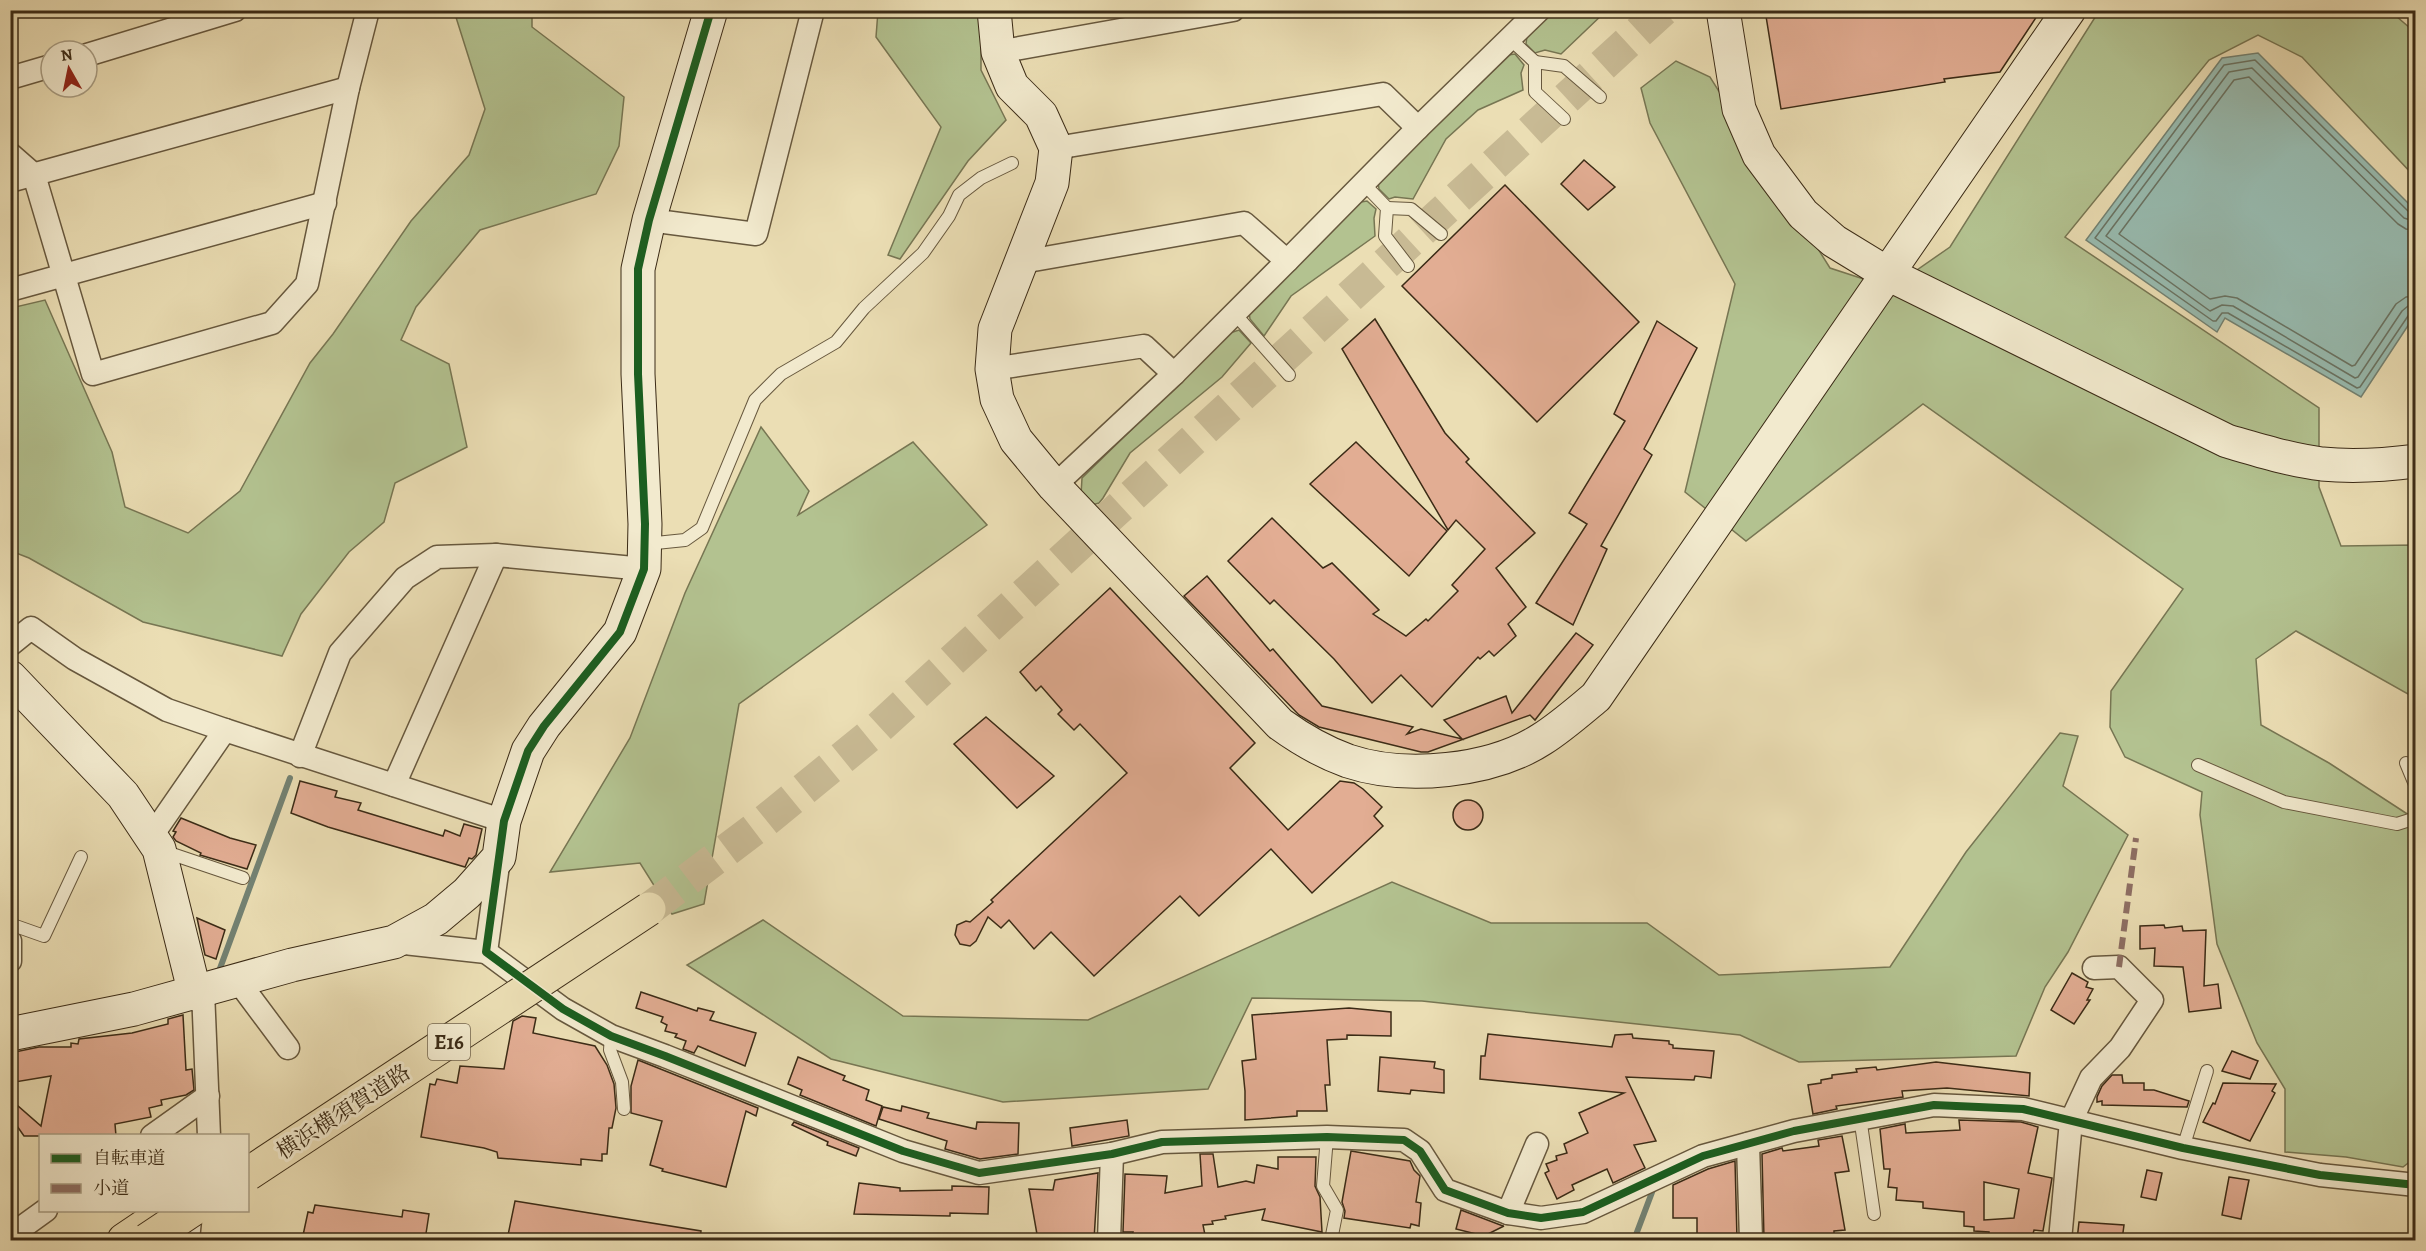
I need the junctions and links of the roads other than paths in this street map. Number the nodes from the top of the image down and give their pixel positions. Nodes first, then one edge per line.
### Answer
1 (235, 10) edge
2 (368, 10) edge
3 (711, 10) edge
4 (813, 10) edge
5 (994, 10) edge
6 (1233, 10) edge
7 (1539, 10) edge
8 (1723, 10) edge
9 (2069, 10) edge
10 (1510, 39) junction
11 (99, 51) edge
12 (998, 52) junction
13 (1535, 62) junction
14 (39, 70) edge
15 (10, 78) edge
16 (348, 88) junction
17 (1600, 97) dead end
18 (1564, 119) dead end
19 (1418, 128) junction
20 (1056, 148) junction
21 (10, 154) edge
22 (1012, 163) dead end
23 (34, 175) junction
24 (10, 181) edge
25 (1364, 184) junction
26 (325, 202) junction
27 (1387, 208) junction
28 (649, 220) junction
29 (1441, 234) dead end
30 (1287, 261) junction
31 (1022, 262) junction
32 (1408, 266) dead end
33 (1888, 274) junction
34 (63, 275) junction
35 (10, 290) edge
36 (1235, 314) junction
37 (993, 369) junction
38 (1173, 374) junction
39 (1288, 375) dead end
40 (2415, 461) edge
41 (1054, 486) junction
42 (496, 555) junction
43 (644, 556) junction
44 (10, 645) edge
45 (10, 677) edge
46 (225, 730) junction
47 (300, 756) junction
48 (2406, 763) dead end
49 (2198, 765) dead end
50 (394, 785) junction
51 (2415, 787) edge
52 (2415, 818) edge
53 (504, 821) junction
54 (155, 843) junction
55 (81, 857) dead end
56 (499, 857) junction
57 (243, 878) dead end
58 (10, 924) edge
59 (10, 941) edge
60 (394, 942) junction
61 (486, 952) junction
62 (10, 961) edge
63 (2094, 968) dead end
64 (238, 981) junction
65 (199, 993) junction
66 (10, 1034) edge
67 (611, 1036) junction
68 (288, 1048) dead end
69 (2207, 1071) dead end
70 (208, 1096) junction
71 (624, 1109) dead end
72 (1860, 1117) junction
73 (2071, 1121) junction
74 (155, 1134) edge
75 (209, 1134) edge
76 (1327, 1137) junction
77 (1537, 1144) dead end
78 (1748, 1144) junction
79 (2183, 1148) junction
80 (1112, 1154) junction
81 (249, 1156) edge
82 (249, 1173) edge
83 (2415, 1185) edge
84 (43, 1212) edge
85 (165, 1212) edge
86 (189, 1212) edge
87 (192, 1212) edge
88 (1508, 1213) junction
89 (1874, 1214) dead end
90 (10, 1236) edge
91 (124, 1240) edge
92 (147, 1240) edge
93 (188, 1240) edge
94 (1108, 1240) edge
95 (1331, 1240) edge
96 (1751, 1240) edge
97 (2060, 1240) edge

1 - 11 street
2 - 16 street
3 - 28 street
4 - 28 street
5 - 12 street
6 - 12 street
7 - 10 street
8 - 33 street
9 - 33 street
10 - 13 lane
10 - 19 street
12 - 20 street
13 - 17 lane
13 - 18 lane
14 - 15 street
16 - 23 street
16 - 26 street
19 - 20 street
19 - 25 street
20 - 31 street
21 - 23 street
22 - 43 lane
23 - 24 street
23 - 34 street
25 - 27 lane
25 - 30 street
26 - 34 street
26 - 34 street
27 - 29 lane
27 - 32 lane
28 - 43 street
30 - 31 street
30 - 36 street
31 - 37 street
33 - 40 street
33 - 41 street
34 - 35 street
36 - 38 street
36 - 39 lane
37 - 38 street
37 - 41 street
38 - 41 street
42 - 43 street
42 - 47 street
42 - 50 street
43 - 53 street
44 - 46 street
45 - 54 street
46 - 47 street
46 - 54 street
47 - 50 street
48 - 51 lane
49 - 52 lane
50 - 53 street
53 - 56 street
54 - 57 lane
54 - 65 street
55 - 58 lane
56 - 60 street
56 - 61 street
59 - 62 street
60 - 61 street
60 - 64 street
61 - 67 street
63 - 73 street
64 - 65 street
64 - 68 street
65 - 66 street
65 - 70 street
67 - 71 lane
67 - 80 street
69 - 79 lane
70 - 74 street
70 - 75 street
72 - 73 street
72 - 78 street
72 - 89 lane
73 - 79 street
73 - 97 street
76 - 80 street
76 - 88 street
76 - 95 lane
77 - 88 street
78 - 88 street
78 - 96 street
79 - 83 street
80 - 94 street
81 - 82 highway, 横浜横須賀道路 / E16, bridge
84 - 90 street
85 - 91 highway
86 - 92 highway, bridge
87 - 93 street

